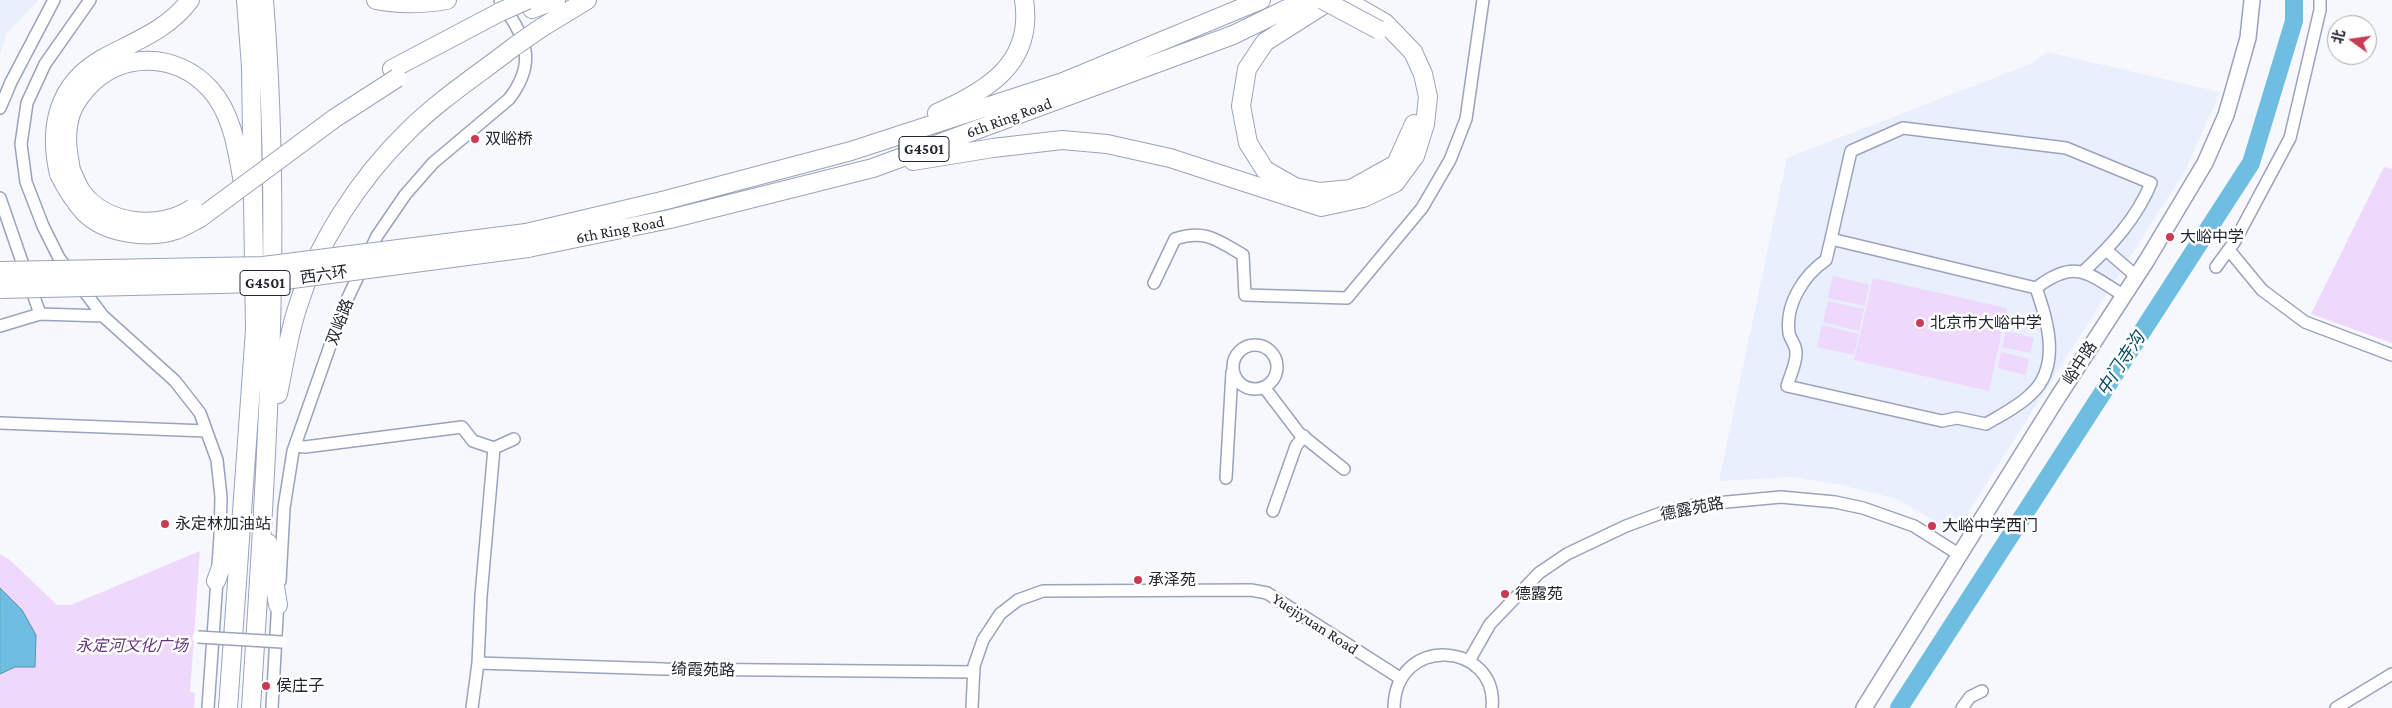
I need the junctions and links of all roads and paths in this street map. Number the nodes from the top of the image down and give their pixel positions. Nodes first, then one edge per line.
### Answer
1 (54, 0) edge
2 (90, 0) edge
3 (190, 0) edge
4 (246, 0) edge
5 (264, 0) edge
6 (376, 0) edge
7 (447, 0) edge
8 (556, 0) edge
9 (587, 0) edge
10 (1024, 0) edge
11 (1261, 0) edge
12 (1305, 0) edge
13 (1323, 0) edge
14 (1331, 0) edge
15 (1345, 0) edge
16 (1483, 0) edge
17 (2252, 0) edge
18 (2320, 0) edge
19 (529, 4) edge
20 (502, 11) edge
21 (1382, 27) junction
22 (0, 108) edge
23 (851, 151) junction
24 (873, 168) junction
25 (65, 172) junction
26 (0, 198) edge
27 (1831, 239) junction
28 (527, 240) junction
29 (253, 243) junction
30 (2106, 250) junction
31 (2228, 250) junction
32 (2216, 267) dead end
33 (0, 271) edge
34 (2084, 271) junction
35 (2136, 276) junction
36 (1154, 282) dead end
37 (2036, 288) junction
38 (0, 289) edge
39 (2124, 296) junction
40 (40, 314) junction
41 (104, 316) junction
42 (0, 326) edge
43 (2392, 355) edge
44 (1232, 368) junction
45 (1264, 387) junction
46 (0, 423) edge
47 (206, 431) junction
48 (1304, 436) junction
49 (268, 439) junction
50 (514, 439) dead end
51 (295, 446) junction
52 (494, 448) junction
53 (1344, 469) dead end
54 (1226, 478) dead end
55 (1273, 511) dead end
56 (242, 513) junction
57 (263, 513) junction
58 (1960, 555) junction
59 (216, 581) junction
60 (278, 605) junction
61 (198, 637) dead end
62 (282, 642) dead end
63 (1469, 661) junction
64 (478, 663) junction
65 (974, 672) junction
66 (2392, 674) edge
67 (1400, 678) junction
68 (1982, 692) dead end
69 (208, 708) edge
70 (228, 708) edge
71 (251, 708) edge
72 (272, 708) edge
73 (472, 708) edge
74 (972, 708) edge
75 (1394, 708) edge
76 (1492, 708) edge
77 (1864, 708) edge
78 (1962, 708) edge
79 (2336, 708) edge

1 - 22 street
2 - 41 street
3 - 25 highway
4 - 29 highway
5 - 49 highway
6 - 7 highway
8 - 19 highway
9 - 49 highway, bridge
10 - 23 highway
11 - 23 highway, 6th Ring Road / G4501
12 - 24 highway, 6th Ring Road / G4501
13 - 21 highway, bridge
14 - 21 highway
15 - 21 highway
16 - 36 street
17 - 35 main road, 峪中路
18 - 31 street
19 - 20 highway
20 - 25 highway, bridge
20 - 51 street, 双峪路
21 - 24 highway
23 - 28 highway, 6th Ring Road / G4501
24 - 28 highway, 6th Ring Road / G4501
25 - 29 highway
26 - 40 street
27 - 30 street
27 - 37 street
27 - 37 street
28 - 33 highway, 西六环 / G4501, bridge
28 - 38 highway, 西六环 / G4501, bridge
29 - 56 highway
30 - 34 street
30 - 35 street
31 - 32 street
31 - 43 street
34 - 37 street
34 - 39 street
35 - 39 main road, 峪中路
39 - 58 main road, 峪中路
40 - 41 street
40 - 42 street
41 - 47 street
44 - 45 street
44 - 45 street
44 - 54 street
45 - 48 street
46 - 47 street
47 - 59 street
48 - 53 street
48 - 55 street
49 - 57 highway
50 - 52 street
51 - 52 street
51 - 60 street, 双峪路
52 - 64 street
56 - 59 highway
56 - 70 highway
57 - 60 highway
57 - 71 highway
58 - 63 street, 德露苑路
58 - 77 main road, 峪中路
59 - 69 street
60 - 72 street, 双峪路
61 - 62 street, bridge
63 - 67 street
63 - 76 street
64 - 65 street, 绮霞苑路
64 - 73 street
65 - 67 street, Yuejiyuan Road
65 - 74 street, Yuejiyuan Road
66 - 79 street
67 - 75 street
68 - 78 street

